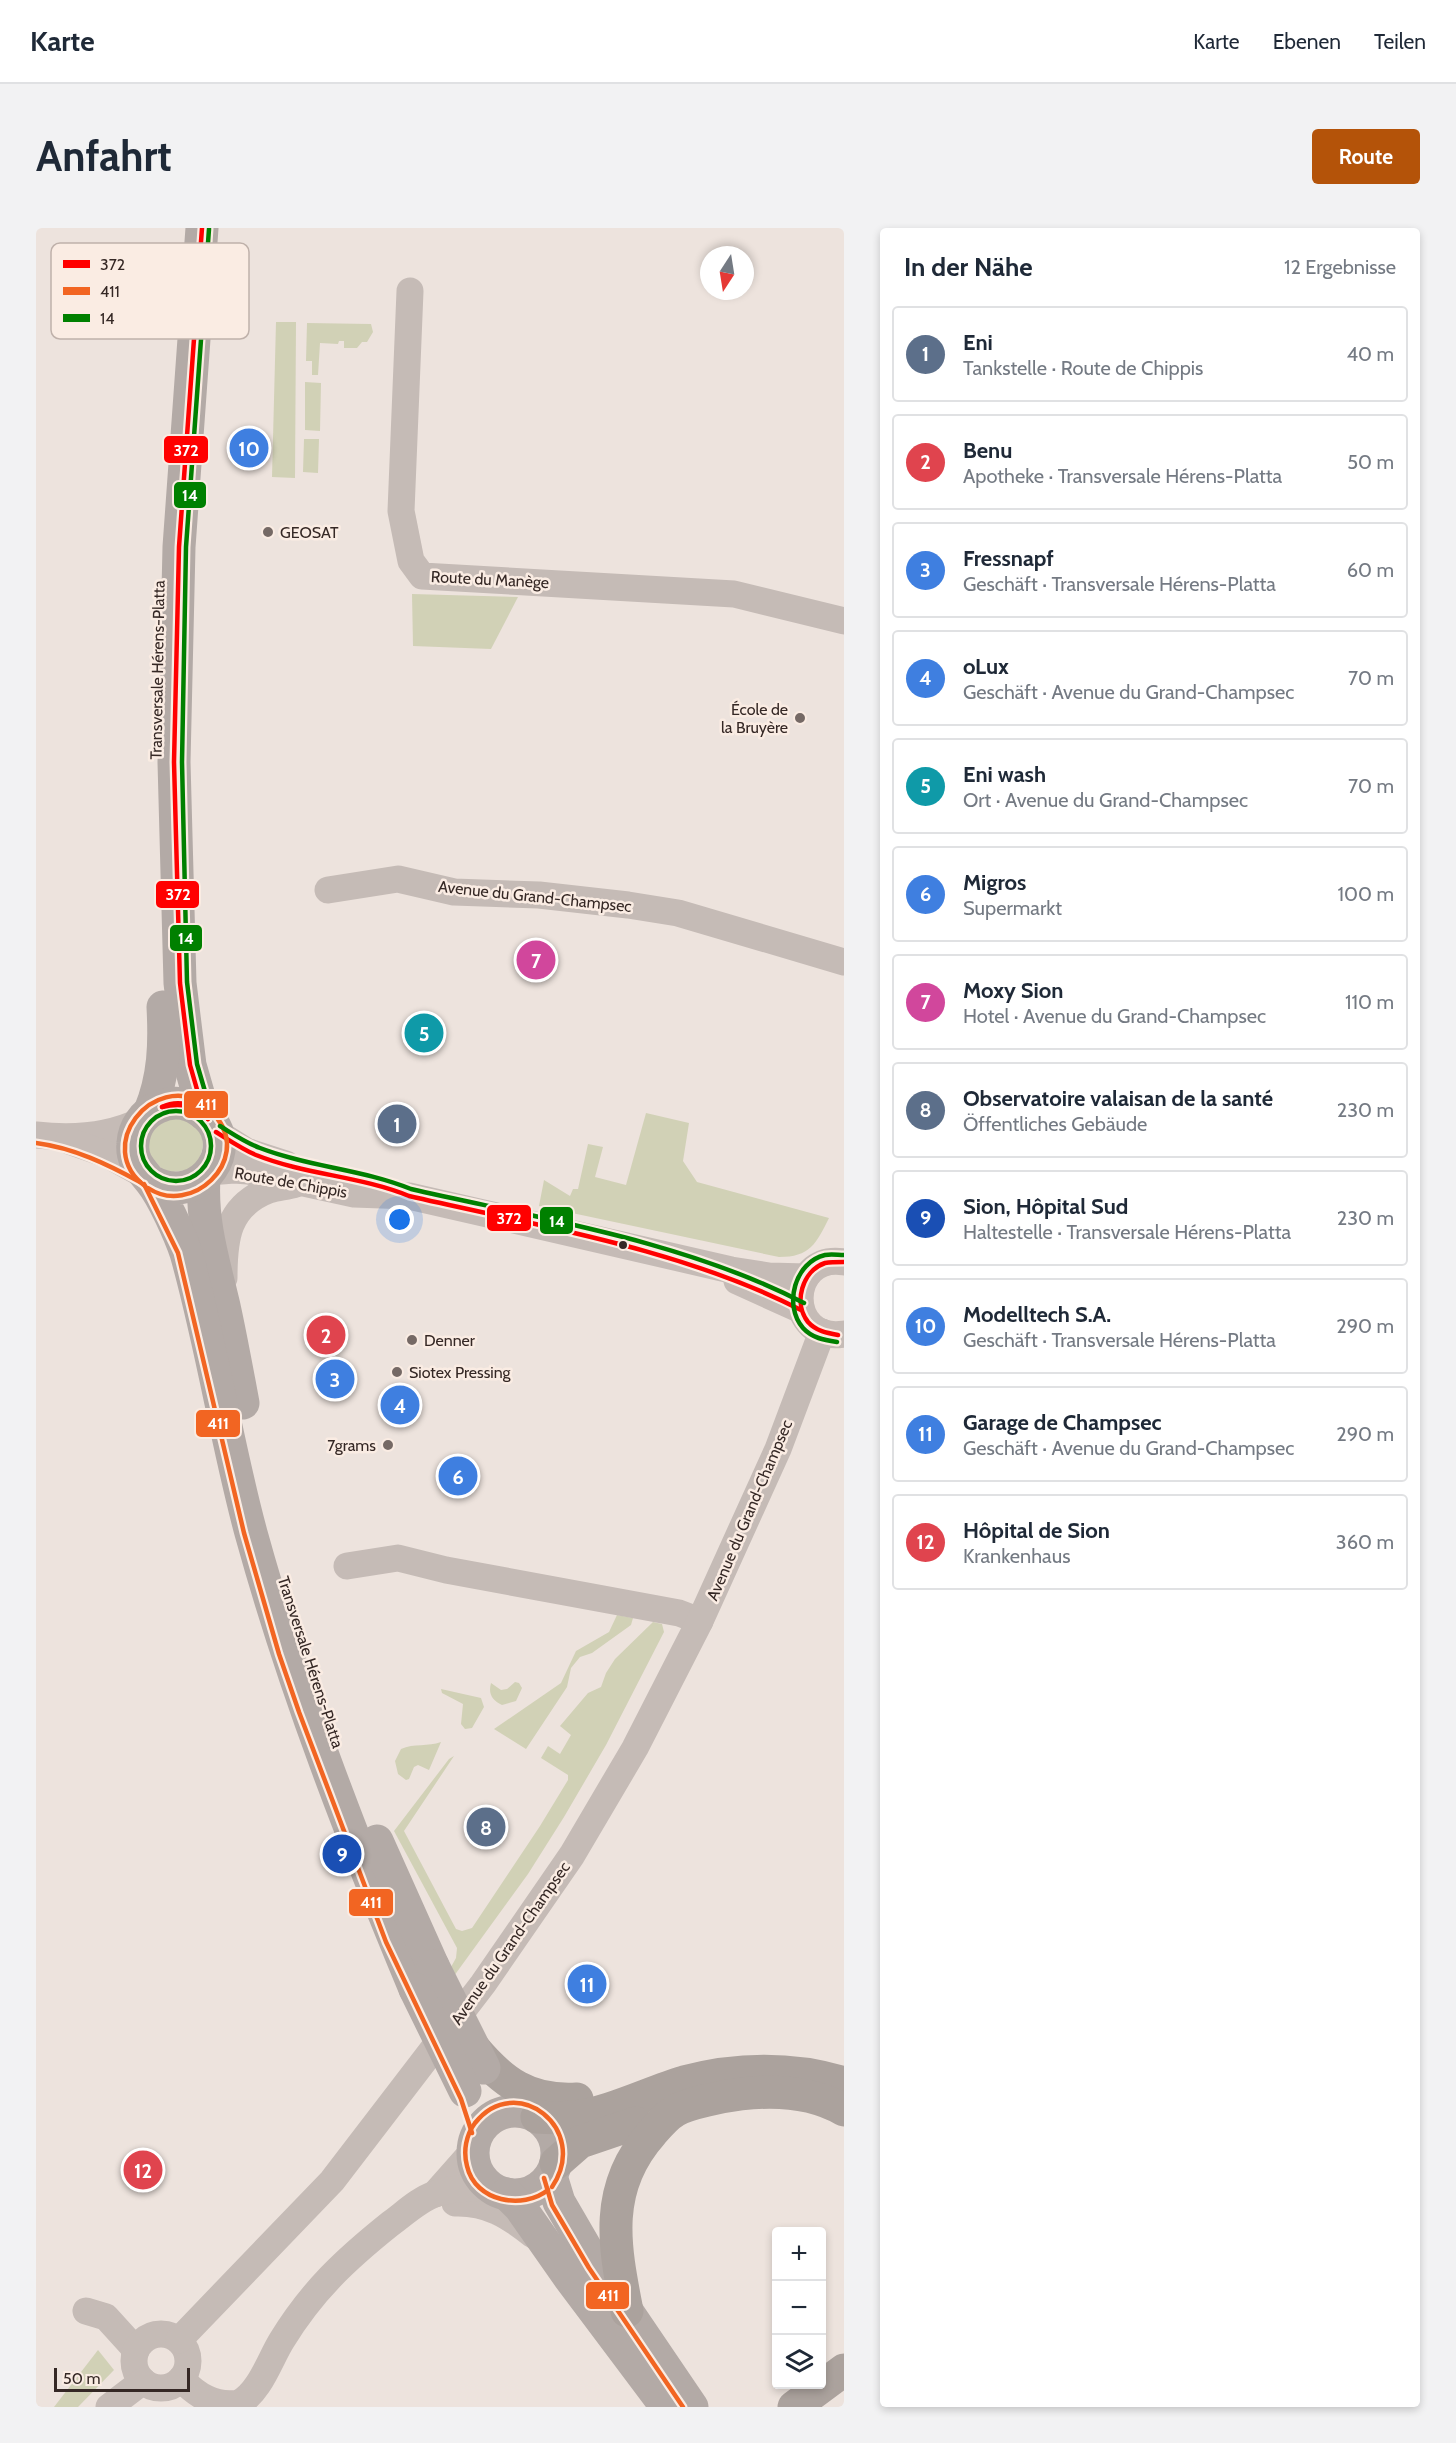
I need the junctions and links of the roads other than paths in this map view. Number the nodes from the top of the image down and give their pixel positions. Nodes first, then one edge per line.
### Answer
1 (183, 228) edge
2 (202, 228) edge
3 (182, 243) edge
4 (201, 243) edge
5 (410, 291) dead end
6 (175, 339) edge
7 (194, 339) edge
8 (844, 621) edge
9 (328, 890) dead end
10 (844, 962) edge
11 (145, 1116) junction
12 (210, 1123) junction
13 (45, 1136) edge
14 (207, 1175) junction
15 (147, 1178) junction
16 (302, 1183) junction
17 (409, 1196) junction
18 (671, 1257) junction
19 (844, 1262) edge
20 (806, 1277) junction
21 (224, 1306) junction
22 (801, 1310) junction
23 (833, 1333) edge
24 (347, 1566) dead end
25 (700, 1621) junction
26 (424, 1978) junction
27 (477, 2068) junction
28 (844, 2082) edge
29 (670, 2100) junction
30 (844, 2110) edge
31 (529, 2114) junction
32 (476, 2141) junction
33 (553, 2169) junction
34 (500, 2191) junction
35 (435, 2194) junction
36 (401, 2216) junction
37 (548, 2247) junction
38 (87, 2311) dead end
39 (627, 2311) junction
40 (179, 2340) junction
41 (136, 2349) junction
42 (844, 2370) edge
43 (181, 2379) junction
44 (143, 2381) junction
45 (109, 2407) edge
46 (666, 2407) edge
47 (692, 2407) edge
48 (794, 2407) edge

1 - 3 main road, Transversale Hérens-Platta
2 - 4 main road, Transversale Hérens-Platta
5 - 8 street, Route du Manège
6 - 11 main road, Transversale Hérens-Platta
7 - 12 main road, Transversale Hérens-Platta
9 - 10 street, Avenue du Grand-Champsec
11 - 12 main road
11 - 13 street
11 - 15 main road
12 - 14 main road
12 - 17 street, Route de Chippis
13 - 15 street
14 - 15 main road
14 - 16 street, Route de Chippis
14 - 21 main road, Transversale Hérens-Platta
15 - 26 main road, Transversale Hérens-Platta
16 - 17 street, Route de Chippis
16 - 21 street
17 - 18 street, Route de Chippis
18 - 20 street, Route de Chippis
18 - 22 street, Route de Chippis
19 - 20 street
20 - 22 street
21 - 26 main road, Transversale Hérens-Platta
22 - 23 street, Route de Chippis
23 - 25 street, Avenue du Grand-Champsec
24 - 25 street, Avenue du Grand-Champsec
25 - 40 street, Avenue du Grand-Champsec
26 - 27 main road, Transversale Hérens-Platta, bridge
26 - 27 main road, Transversale Hérens-Platta, bridge
27 - 29 highway
27 - 31 main road, Transversale Hérens-Platta
27 - 32 main road, Transversale Hérens-Platta
28 - 29 highway
29 - 30 highway
29 - 31 highway
29 - 33 highway
29 - 39 highway
31 - 32 main road
31 - 33 main road
32 - 34 main road
32 - 35 street
33 - 34 main road
33 - 39 main road
34 - 35 street
34 - 37 main road
35 - 36 street
36 - 37 street
36 - 43 street
37 - 46 main road
38 - 41 street
39 - 47 main road
40 - 41 street
40 - 43 street
41 - 44 street
42 - 48 highway
43 - 44 street
44 - 45 street

